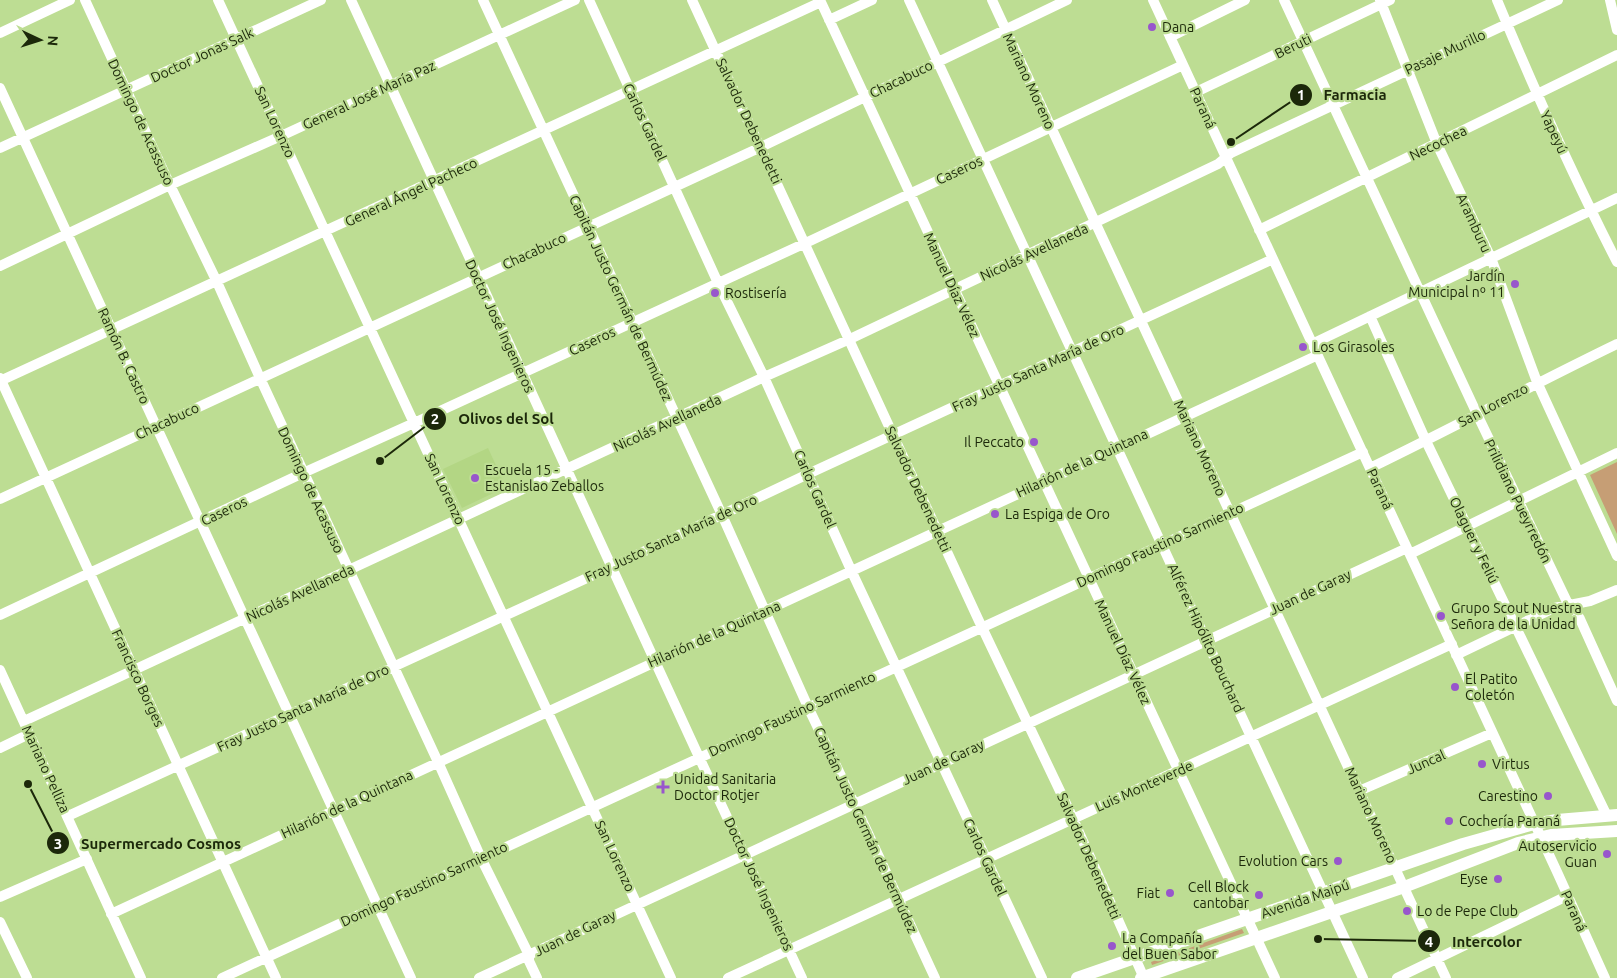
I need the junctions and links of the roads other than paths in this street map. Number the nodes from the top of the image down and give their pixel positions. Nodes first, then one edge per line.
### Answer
1 (70, 0) edge
2 (85, 0) edge
3 (218, 0) edge
4 (321, 0) edge
5 (350, 0) edge
6 (483, 0) edge
7 (575, 0) edge
8 (589, 0) edge
9 (692, 0) edge
10 (872, 0) edge
11 (909, 0) edge
12 (992, 0) edge
13 (1067, 0) edge
14 (1153, 0) edge
15 (1245, 0) edge
16 (1284, 0) edge
17 (1497, 0) edge
18 (1558, 0) edge
19 (1610, 0) edge
20 (820, 1) edge
21 (1384, 1) edge
22 (829, 20) junction
23 (1507, 23) junction
24 (1005, 29) junction
25 (1617, 30) edge
26 (0, 33) edge
27 (499, 35) junction
28 (1170, 37) junction
29 (236, 39) junction
30 (1303, 41) junction
31 (716, 51) junction
32 (1617, 55) edge
33 (938, 62) junction
34 (1183, 65) junction
35 (1407, 70) junction
36 (390, 86) junction
37 (0, 88) edge
38 (126, 90) junction
39 (631, 90) junction
40 (1196, 92) junction
41 (1536, 94) junction
42 (865, 97) junction
43 (1332, 104) junction
44 (1051, 127) junction
45 (543, 131) junction
46 (281, 136) junction
47 (23, 137) junction
48 (1437, 144) junction
49 (761, 147) junction
50 (0, 148) edge
51 (1226, 157) junction
52 (983, 159) junction
53 (1367, 178) junction
54 (433, 182) junction
55 (170, 185) junction
56 (675, 187) junction
57 (910, 194) junction
58 (1617, 198) edge
59 (1590, 210) junction
60 (1095, 223) junction
61 (588, 227) junction
62 (1259, 230) junction
63 (326, 232) junction
64 (67, 234) junction
65 (805, 243) junction
66 (1028, 255) junction
67 (1491, 258) junction
68 (1273, 259) junction
69 (1617, 262) edge
70 (0, 266) edge
71 (477, 277) junction
72 (217, 282) junction
73 (718, 283) junction
74 (954, 289) junction
75 (1420, 292) junction
76 (1370, 316) junction
77 (1141, 320) junction
78 (633, 323) junction
79 (370, 327) junction
80 (112, 330) junction
81 (850, 339) junction
82 (1312, 344) junction
83 (1617, 344) edge
84 (1073, 352) junction
85 (1318, 355) junction
86 (522, 374) junction
87 (764, 377) junction
88 (260, 378) junction
89 (0, 380) edge
90 (1537, 382) junction
91 (999, 386) junction
92 (1477, 414) junction
93 (1185, 416) junction
94 (676, 419) junction
95 (414, 423) junction
96 (156, 426) junction
97 (894, 435) junction
98 (1426, 441) junction
99 (1117, 447) junction
100 (1363, 452) junction
101 (1617, 453) edge
102 (1370, 468) junction
103 (567, 470) junction
104 (1578, 472) junction
105 (303, 473) junction
106 (808, 474) junction
107 (46, 478) junction
108 (1044, 481) junction
109 (0, 499) edge
110 (1518, 501) junction
111 (1230, 513) junction
112 (722, 516) junction
113 (459, 520) junction
114 (200, 522) junction
115 (1467, 526) junction
116 (938, 530) junction
117 (1162, 544) junction
118 (1408, 551) junction
119 (1617, 556) edge
120 (611, 567) junction
121 (851, 570) junction
122 (348, 571) junction
123 (90, 573) junction
124 (1088, 578) junction
125 (1617, 590) edge
126 (1569, 606) junction
127 (1275, 609) junction
128 (765, 612) junction
129 (0, 615) edge
130 (503, 616) junction
131 (245, 619) junction
132 (1515, 626) junction
133 (982, 627) junction
134 (1207, 640) junction
135 (1452, 644) junction
136 (1456, 655) junction
137 (656, 661) junction
138 (897, 666) junction
139 (393, 667) junction
140 (0, 670) edge
141 (134, 670) junction
142 (1133, 674) junction
143 (1617, 701) edge
144 (1320, 706) junction
145 (808, 707) junction
146 (548, 711) junction
147 (289, 714) junction
148 (24, 721) junction
149 (1028, 723) junction
150 (1492, 733) junction
151 (29, 734) junction
152 (1252, 737) junction
153 (0, 748) edge
154 (699, 757) junction
155 (438, 762) junction
156 (942, 763) junction
157 (178, 765) junction
158 (1178, 771) junction
159 (1359, 791) junction
160 (854, 803) junction
161 (592, 807) junction
162 (333, 810) junction
163 (68, 816) junction
164 (1612, 816) edge
165 (1073, 818) junction
166 (1534, 824) junction
167 (1617, 831) edge
168 (1540, 837) junction
169 (745, 854) junction
170 (481, 858) junction
171 (87, 859) junction
172 (987, 860) junction
173 (223, 862) junction
174 (1395, 867) junction
175 (1404, 887) junction
176 (1324, 893) junction
177 (1567, 896) junction
178 (0, 897) edge
179 (899, 900) junction
180 (637, 904) junction
181 (377, 906) junction
182 (1331, 912) junction
183 (111, 914) junction
184 (1247, 918) junction
185 (0, 922) edge
186 (1257, 937) junction
187 (789, 949) junction
188 (529, 956) junction
189 (266, 957) junction
190 (1135, 958) junction
191 (1437, 960) junction
192 (27, 978) edge
193 (141, 978) edge
194 (222, 978) edge
195 (276, 978) edge
196 (411, 978) edge
197 (478, 978) edge
198 (537, 978) edge
199 (671, 978) edge
200 (728, 978) edge
201 (802, 978) edge
202 (935, 978) edge
203 (1042, 978) edge
204 (1077, 978) edge
205 (1143, 978) edge
206 (1274, 978) edge
207 (1363, 978) edge
208 (1397, 978) edge
209 (1446, 978) edge
210 (1605, 978) edge

1 - 26 street
2 - 38 street, Domingo de Acassuso
3 - 29 street, San Lorenzo
4 - 29 street, Doctor Jonas Salk
5 - 36 street, Doctor José Ingenieros
6 - 27 street, Capitán Justo Germán de Bermúdez
7 - 27 street, General José María Paz
8 - 39 street, Carlos Gardel
9 - 31 street, Salvador Debenedetti
10 - 22 street
11 - 33 street, Alférez Hipólito Bouchard
12 - 24 street, Mariano Moreno
13 - 24 street, Chacabuco
14 - 28 street, Paraná
15 - 28 street
16 - 30 street, Prilidiano Pueyrredón
17 - 23 street, Yapeyú
18 - 23 street, Pasaje Murillo
19 - 25 street
20 - 22 street, Manuel Díaz Vélez
20 - 31 street, General Ángel Pacheco
21 - 30 street, Beruti
21 - 35 street, Aramburu
22 - 42 street, Manuel Díaz Vélez
23 - 35 street, Pasaje Murillo
23 - 41 street, Yapeyú
24 - 33 street, Chacabuco
24 - 44 street, Mariano Moreno
27 - 36 street, General José María Paz
27 - 45 street, Capitán Justo Germán de Bermúdez
28 - 34 street, Paraná
29 - 38 street, Doctor Jonas Salk
29 - 46 street, San Lorenzo
30 - 40 street, Beruti
30 - 43 street, Prilidiano Pueyrredón
31 - 39 street, General Ángel Pacheco
31 - 49 street, Salvador Debenedetti
32 - 41 street, Necochea
33 - 42 street, Chacabuco
33 - 52 street, Alférez Hipólito Bouchard
34 - 40 street, Paraná
34 - 44 street, Caseros
35 - 43 street, Pasaje Murillo
35 - 48 street, Aramburu
36 - 46 street, General José María Paz
36 - 54 street, Doctor José Ingenieros
37 - 47 street, Ramón B. Castro
38 - 47 street, Doctor Jonas Salk
38 - 55 street, Domingo de Acassuso
39 - 45 street, General Ángel Pacheco
39 - 56 street, Carlos Gardel
40 - 51 street, Paraná
41 - 48 street, Necochea
41 - 59 street, Yapeyú
42 - 49 street, Chacabuco
42 - 57 street, Manuel Díaz Vélez
43 - 51 street, Pasaje Murillo
43 - 53 street, Prilidiano Pueyrredón
44 - 52 street, Caseros
44 - 60 street, Mariano Moreno
45 - 54 street, General Ángel Pacheco
45 - 61 street, Capitán Justo Germán de Bermúdez
46 - 55 street, General José María Paz
46 - 63 street, San Lorenzo
47 - 50 street, Doctor Jonas Salk
47 - 64 street, Ramón B. Castro
48 - 53 street, Necochea
48 - 67 street, Aramburu
49 - 56 street, Chacabuco
49 - 65 street, Salvador Debenedetti
51 - 60 street, Nicolás Avellaneda
51 - 62 street, Paraná
52 - 57 street, Caseros
52 - 66 street, Alférez Hipólito Bouchard
53 - 62 street, Necochea
53 - 75 street, Prilidiano Pueyrredón
54 - 63 street, General Ángel Pacheco
54 - 71 street, Doctor José Ingenieros
55 - 64 street, General José María Paz
55 - 72 street, Domingo de Acassuso
56 - 61 street, Chacabuco
56 - 73 street, Carlos Gardel
57 - 65 street, Caseros
57 - 74 street, Manuel Díaz Vélez
58 - 59 street
59 - 67 street
59 - 69 street, Yapeyú
60 - 66 street, Nicolás Avellaneda
60 - 77 street, Mariano Moreno
61 - 71 street, Chacabuco
61 - 78 street, Capitán Justo Germán de Bermúdez
62 - 68 street, Paraná
63 - 72 street, General Ángel Pacheco
63 - 79 street, San Lorenzo
64 - 70 street, General José María Paz
64 - 80 street, Ramón B. Castro
65 - 73 street, Caseros
65 - 81 street, Salvador Debenedetti
66 - 74 street, Nicolás Avellaneda
66 - 84 street, Alférez Hipólito Bouchard
67 - 75 street
67 - 90 street, Aramburu
68 - 77 street, Fray Justo Santa María de Oro
68 - 82 street, Paraná
71 - 79 street, Chacabuco
71 - 86 street, Doctor José Ingenieros
72 - 80 street, General Ángel Pacheco
72 - 88 street, Domingo de Acassuso
73 - 78 street, Caseros
73 - 87 street, Carlos Gardel
74 - 81 street, Nicolás Avellaneda
74 - 91 street, Manuel Díaz Vélez
75 - 76 street
75 - 92 street, Prilidiano Pueyrredón
76 - 82 street
76 - 98 street, Olaguer y Feliú
77 - 84 street, Fray Justo Santa María de Oro
77 - 93 street, Mariano Moreno
78 - 86 street, Caseros
78 - 94 street, Capitán Justo Germán de Bermúdez
79 - 88 street, Chacabuco
79 - 95 street, San Lorenzo
80 - 89 street, General Ángel Pacheco
80 - 96 street, Ramón B. Castro
81 - 87 street, Nicolás Avellaneda
81 - 97 street, Salvador Debenedetti
82 - 85 street, Paraná
83 - 90 street, San Lorenzo
84 - 91 street, Fray Justo Santa María de Oro
84 - 99 street, Alférez Hipólito Bouchard
85 - 93 street, Hilarión de la Quintana
85 - 100 street, Paraná
86 - 95 street, Caseros
86 - 103 street, Doctor José Ingenieros
87 - 94 street, Nicolás Avellaneda
87 - 106 street, Carlos Gardel
88 - 96 street, Chacabuco
88 - 105 street, Domingo de Acassuso
89 - 107 street, Francisco Borges
90 - 92 street, San Lorenzo
90 - 104 street, Aramburu
91 - 97 street, Fray Justo Santa María de Oro
91 - 108 street, Manuel Díaz Vélez
92 - 98 street, San Lorenzo
92 - 110 street, Prilidiano Pueyrredón
93 - 99 street, Hilarión de la Quintana
93 - 111 street, Mariano Moreno
94 - 103 street, Nicolás Avellaneda
94 - 112 street, Capitán Justo Germán de Bermúdez
95 - 105 street, Caseros
95 - 113 street, San Lorenzo
96 - 107 street, Chacabuco
96 - 114 street, Ramón B. Castro
97 - 106 street, Fray Justo Santa María de Oro
97 - 116 street, Salvador Debenedetti
98 - 102 street, San Lorenzo
98 - 115 street, Olaguer y Feliú
99 - 108 street, Hilarión de la Quintana
99 - 117 street, Alférez Hipólito Bouchard
100 - 102 street, Paraná
100 - 111 street, Domingo Faustino Sarmiento
101 - 104 street, Juan de Garay
102 - 118 street, Paraná
103 - 113 street, Nicolás Avellaneda
103 - 120 street, Doctor José Ingenieros
104 - 110 street, Juan de Garay
104 - 119 street, Aramburu
105 - 114 street, Caseros
105 - 122 street, Domingo de Acassuso
106 - 112 street, Fray Justo Santa María de Oro
106 - 121 street, Carlos Gardel
107 - 109 street, Chacabuco
107 - 123 street, Francisco Borges
108 - 116 street, Hilarión de la Quintana
108 - 124 street, Manuel Díaz Vélez
110 - 115 street, Juan de Garay
110 - 126 street, Prilidiano Pueyrredón
111 - 117 street, Domingo Faustino Sarmiento
111 - 127 street, Mariano Moreno
112 - 120 street, Fray Justo Santa María de Oro
112 - 128 street, Capitán Justo Germán de Bermúdez
113 - 122 street, Nicolás Avellaneda
113 - 130 street, San Lorenzo
114 - 123 street, Caseros
114 - 131 street, Ramón B. Castro
115 - 118 street, Juan de Garay
115 - 132 street, Olaguer y Feliú
116 - 121 street, Hilarión de la Quintana
116 - 133 street, Salvador Debenedetti
117 - 124 street, Domingo Faustino Sarmiento
117 - 134 street, Alférez Hipólito Bouchard
118 - 127 street, Juan de Garay
118 - 135 street, Paraná
120 - 130 street, Fray Justo Santa María de Oro
120 - 137 street, Doctor José Ingenieros
121 - 128 street, Hilarión de la Quintana
121 - 138 street, Carlos Gardel
122 - 131 street, Nicolás Avellaneda
122 - 139 street, Domingo de Acassuso
123 - 129 street, Caseros
123 - 141 street, Francisco Borges
124 - 133 street, Domingo Faustino Sarmiento
124 - 142 street, Manuel Díaz Vélez
125 - 126 street
126 - 132 street
126 - 143 street, Prilidiano Pueyrredón
127 - 134 street, Juan de Garay
127 - 144 street, Mariano Moreno
128 - 137 street, Hilarión de la Quintana
128 - 145 street, Capitán Justo Germán de Bermúdez
130 - 139 street, Fray Justo Santa María de Oro
130 - 146 street, San Lorenzo
131 - 141 street, Nicolás Avellaneda
131 - 147 street, Ramón B. Castro
132 - 136 street
132 - 164 street, Olaguer y Feliú
133 - 138 street, Domingo Faustino Sarmiento
133 - 149 street, Salvador Debenedetti
134 - 142 street, Juan de Garay
134 - 152 street, Alférez Hipólito Bouchard
135 - 136 street, Paraná
135 - 144 street, Luis Monteverde
136 - 150 street, Paraná
137 - 146 street, Hilarión de la Quintana
137 - 154 street, Doctor José Ingenieros
138 - 145 street, Domingo Faustino Sarmiento
138 - 156 street, Carlos Gardel
139 - 147 street, Fray Justo Santa María de Oro
139 - 155 street, Domingo de Acassuso
140 - 148 street, Mariano Pelliza
141 - 148 street, Nicolás Avellaneda
141 - 157 street, Francisco Borges
142 - 149 street, Juan de Garay
142 - 158 street, Manuel Díaz Vélez
144 - 152 street, Luis Monteverde
144 - 159 street, Mariano Moreno
145 - 154 street, Domingo Faustino Sarmiento
145 - 160 street, Capitán Justo Germán de Bermúdez
146 - 155 street, Hilarión de la Quintana
146 - 161 street, San Lorenzo
147 - 157 street, Fray Justo Santa María de Oro
147 - 162 street, Ramón B. Castro
148 - 151 street, Mariano Pelliza
149 - 156 street, Juan de Garay
149 - 165 street, Salvador Debenedetti
150 - 159 street, Juncal
150 - 166 street, Paraná
151 - 153 street
151 - 163 street, Mariano Pelliza
152 - 158 street, Luis Monteverde
152 - 176 street, Alférez Hipólito Bouchard
154 - 161 street, Domingo Faustino Sarmiento
154 - 169 street, Doctor José Ingenieros
155 - 162 street, Hilarión de la Quintana
155 - 170 street, Domingo de Acassuso
156 - 160 street, Juan de Garay
156 - 172 street, Carlos Gardel
157 - 163 street, Fray Justo Santa María de Oro
157 - 173 street, Francisco Borges
158 - 165 street, Luis Monteverde
158 - 184 street, Manuel Díaz Vélez
159 - 174 street, Mariano Moreno
160 - 169 street, Juan de Garay
160 - 179 street, Capitán Justo Germán de Bermúdez
161 - 170 street, Domingo Faustino Sarmiento
161 - 180 street, San Lorenzo
162 - 173 street, Hilarión de la Quintana
162 - 181 street, Ramón B. Castro
163 - 171 street, Mariano Pelliza
164 - 166 main road, Avenida Maipú
165 - 172 street, Luis Monteverde
165 - 190 street, Salvador Debenedetti
166 - 168 street, Paraná
166 - 174 main road, Avenida Maipú
167 - 168 main road, Avenida Maipú
168 - 175 main road, Avenida Maipú
168 - 177 street, Paraná
169 - 180 street, Juan de Garay
169 - 187 street, Doctor José Ingenieros
170 - 181 street, Domingo Faustino Sarmiento
170 - 188 street, Domingo de Acassuso
171 - 178 street
171 - 183 street, Mariano Pelliza
172 - 179 street, Luis Monteverde
172 - 203 street, Carlos Gardel
173 - 183 street, Hilarión de la Quintana
173 - 189 street, Francisco Borges
174 - 175 street, Mariano Moreno
174 - 176 main road, Avenida Maipú
175 - 182 main road, Avenida Maipú
175 - 191 street, Mariano Moreno
176 - 182 street, Alférez Hipólito Bouchard
176 - 184 main road, Avenida Maipú
177 - 191 street
177 - 210 street, Paraná
179 - 187 street, Luis Monteverde
179 - 202 street, Capitán Justo Germán de Bermúdez
180 - 188 street, Juan de Garay
180 - 199 street, San Lorenzo
181 - 189 street, Domingo Faustino Sarmiento
181 - 196 street, Ramón B. Castro
182 - 186 main road, Avenida Maipú
182 - 207 street, Alférez Hipólito Bouchard
183 - 193 street, Mariano Pelliza
184 - 186 street, Manuel Díaz Vélez
184 - 190 main road, Avenida Maipú
185 - 192 street
186 - 205 main road, Avenida Maipú
186 - 206 street, Manuel Díaz Vélez
187 - 200 street, Luis Monteverde
187 - 201 street, Doctor José Ingenieros
188 - 197 street, Juan de Garay
188 - 198 street, Domingo de Acassuso
189 - 194 street, Domingo Faustino Sarmiento
189 - 195 street, Francisco Borges
190 - 204 main road, Avenida Maipú
190 - 205 street, Salvador Debenedetti
191 - 208 street
191 - 209 street, Mariano Moreno

